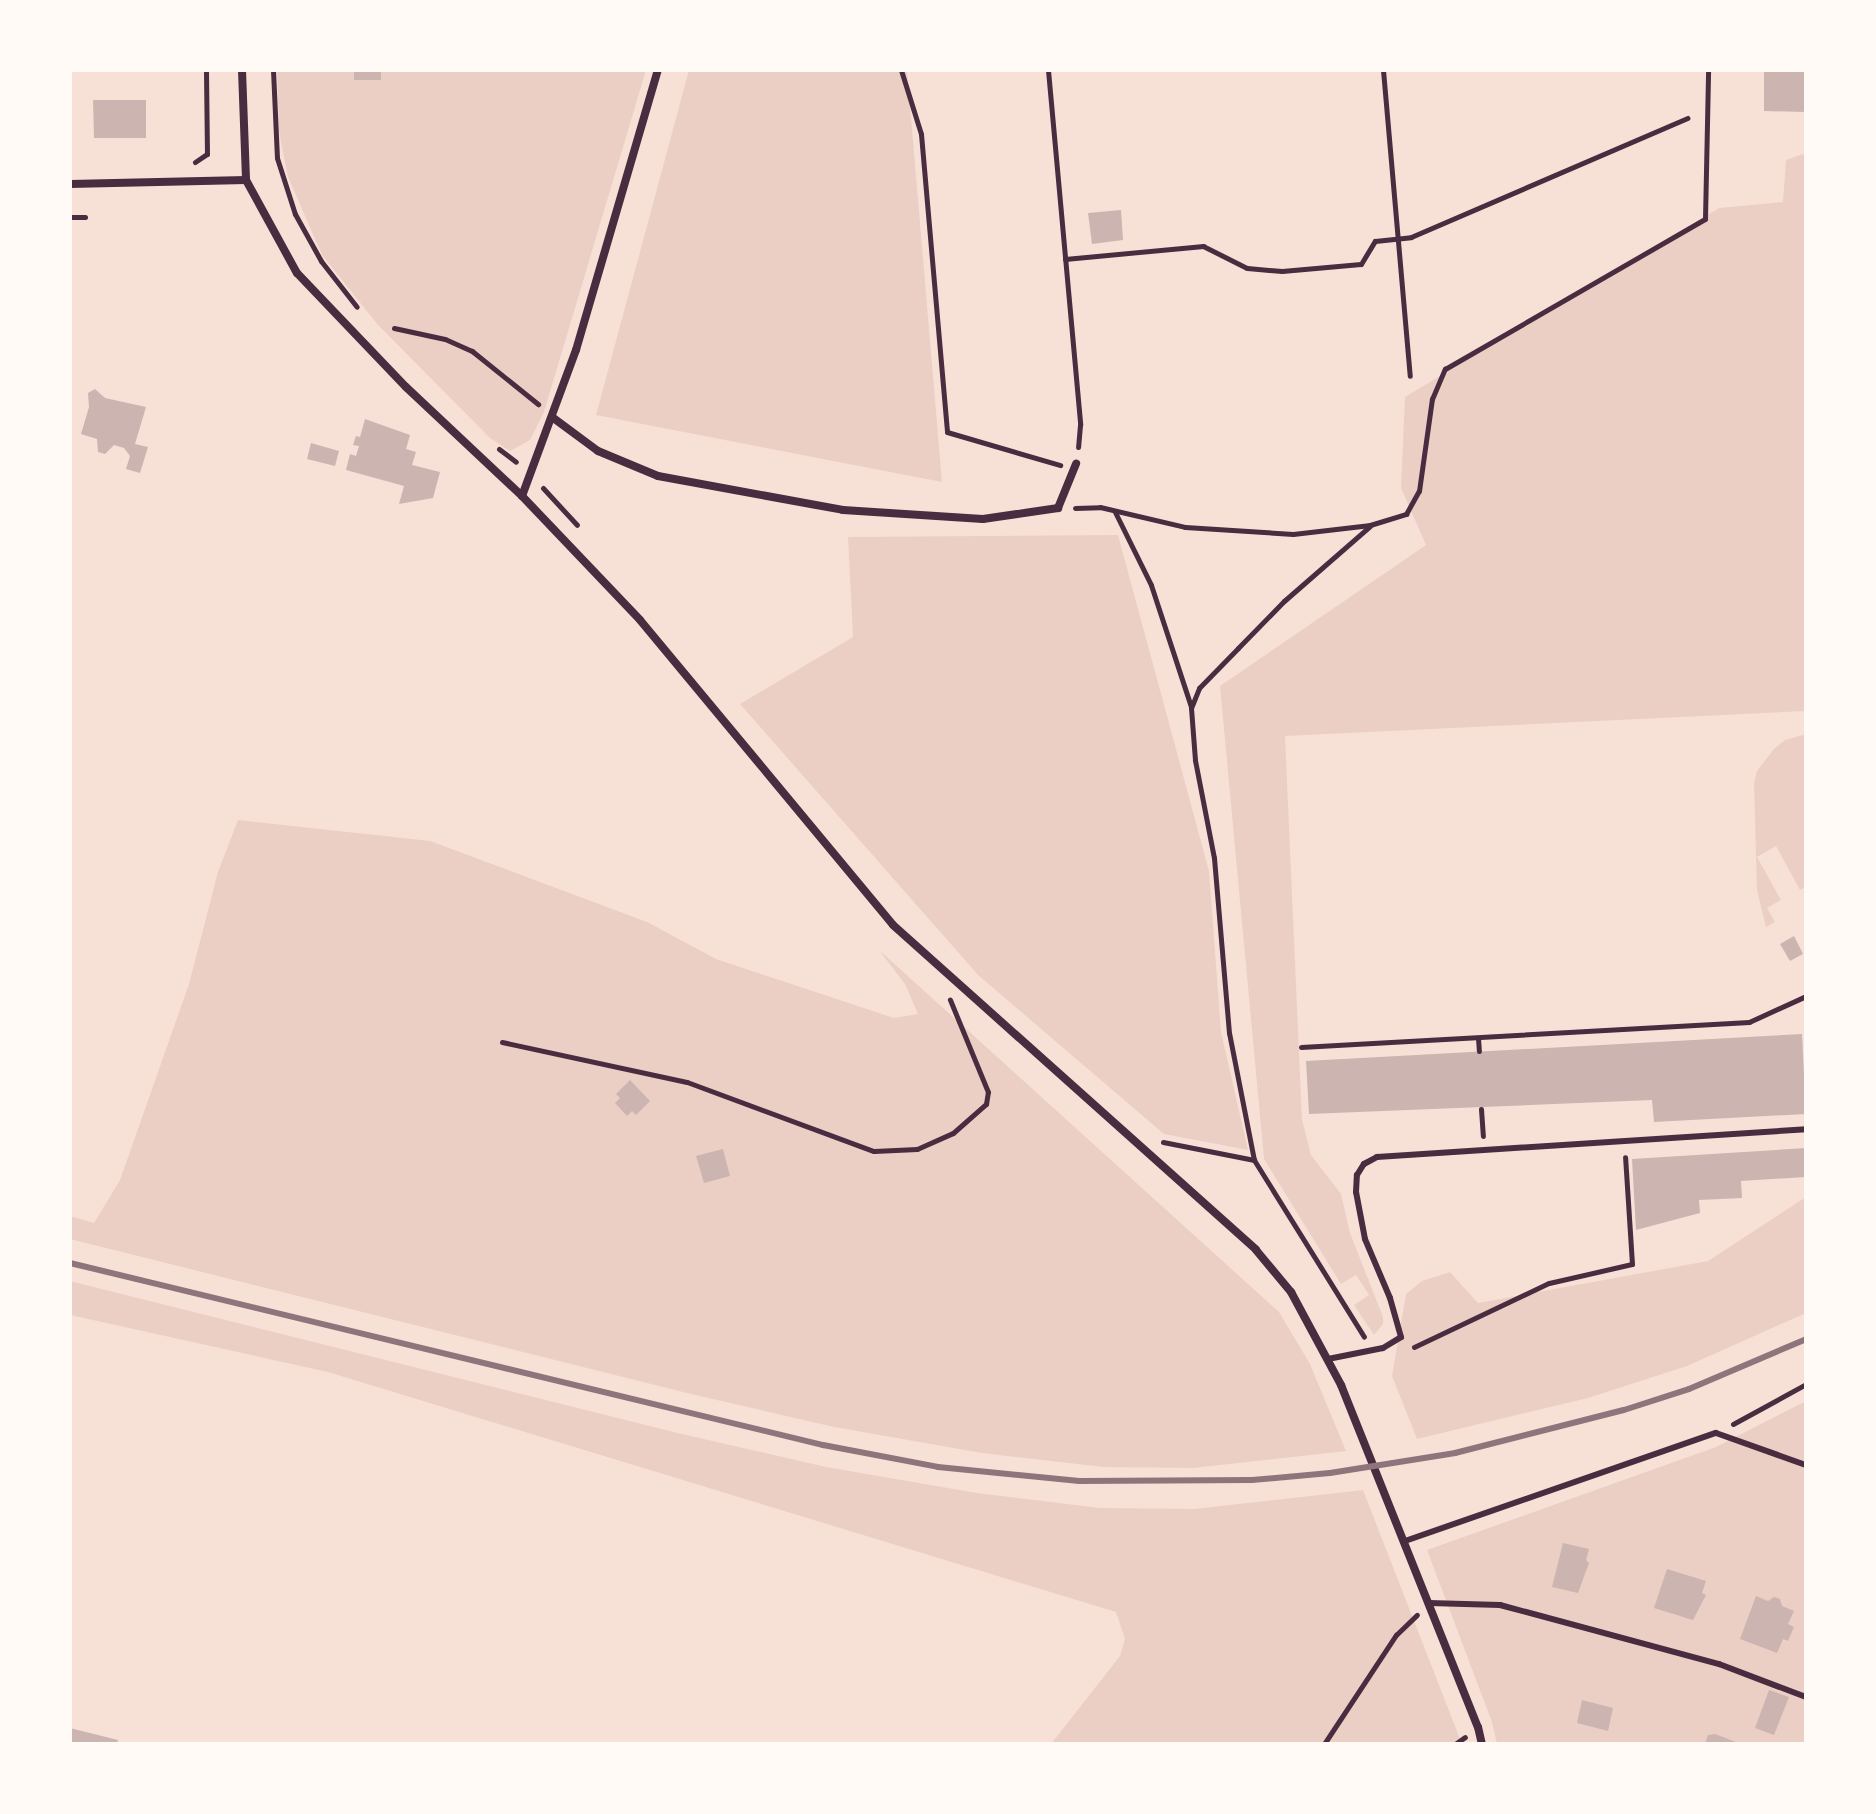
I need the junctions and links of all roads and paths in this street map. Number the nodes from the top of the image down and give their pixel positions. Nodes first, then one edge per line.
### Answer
1 (206, 70) edge
2 (242, 70) edge
3 (273, 70) edge
4 (658, 70) edge
5 (901, 70) edge
6 (1048, 70) edge
7 (1383, 70) edge
8 (1708, 70) edge
9 (1687, 118) dead end
10 (183, 163) dead end
11 (246, 180) junction
12 (70, 184) edge
13 (70, 217) edge
14 (85, 217) dead end
15 (1398, 238) junction
16 (1065, 259) junction
17 (361, 312) dead end
18 (394, 328) dead end
19 (1410, 376) dead end
20 (552, 417) junction
21 (487, 444) dead end
22 (506, 452) dead end
23 (1075, 468) junction
24 (522, 496) junction
25 (1058, 508) junction
26 (564, 510) dead end
27 (1114, 511) junction
28 (1370, 525) junction
29 (584, 532) dead end
30 (1191, 708) junction
31 (933, 961) junction
32 (1806, 996) edge
33 (1478, 1038) junction
34 (502, 1042) dead end
35 (1301, 1047) dead end
36 (1479, 1051) dead end
37 (1481, 1109) dead end
38 (1806, 1129) edge
39 (1155, 1141) dead end
40 (1483, 1149) junction
41 (1625, 1159) dead end
42 (1254, 1160) junction
43 (1414, 1347) dead end
44 (1361, 1353) junction
45 (1328, 1359) junction
46 (1806, 1384) edge
47 (1716, 1433) junction
48 (1806, 1465) edge
49 (1405, 1541) junction
50 (1429, 1603) junction
51 (1806, 1697) edge
52 (1324, 1744) edge
53 (1482, 1744) edge

1 - 10 path
2 - 11 street
3 - 17 path
4 - 20 street
5 - 23 path
6 - 16 path
7 - 15 path
8 - 28 path
9 - 15 path
11 - 12 street
11 - 24 street
13 - 14 path
15 - 16 path
15 - 19 path
16 - 23 path
18 - 20 path
20 - 24 street
20 - 25 street
21 - 22 path
23 - 25 street
24 - 31 street
25 - 27 path
26 - 29 path
27 - 28 path
27 - 30 path
28 - 30 path
30 - 42 path
31 - 34 path
31 - 45 street
32 - 33 path
33 - 35 path
33 - 36 path
37 - 40 path
38 - 40 lane
39 - 42 path
40 - 44 lane
41 - 43 path
42 - 44 path
44 - 45 lane
45 - 49 street
46 - 47 path
47 - 48 lane
47 - 49 lane
49 - 50 street
50 - 51 lane
50 - 52 path
50 - 53 street

